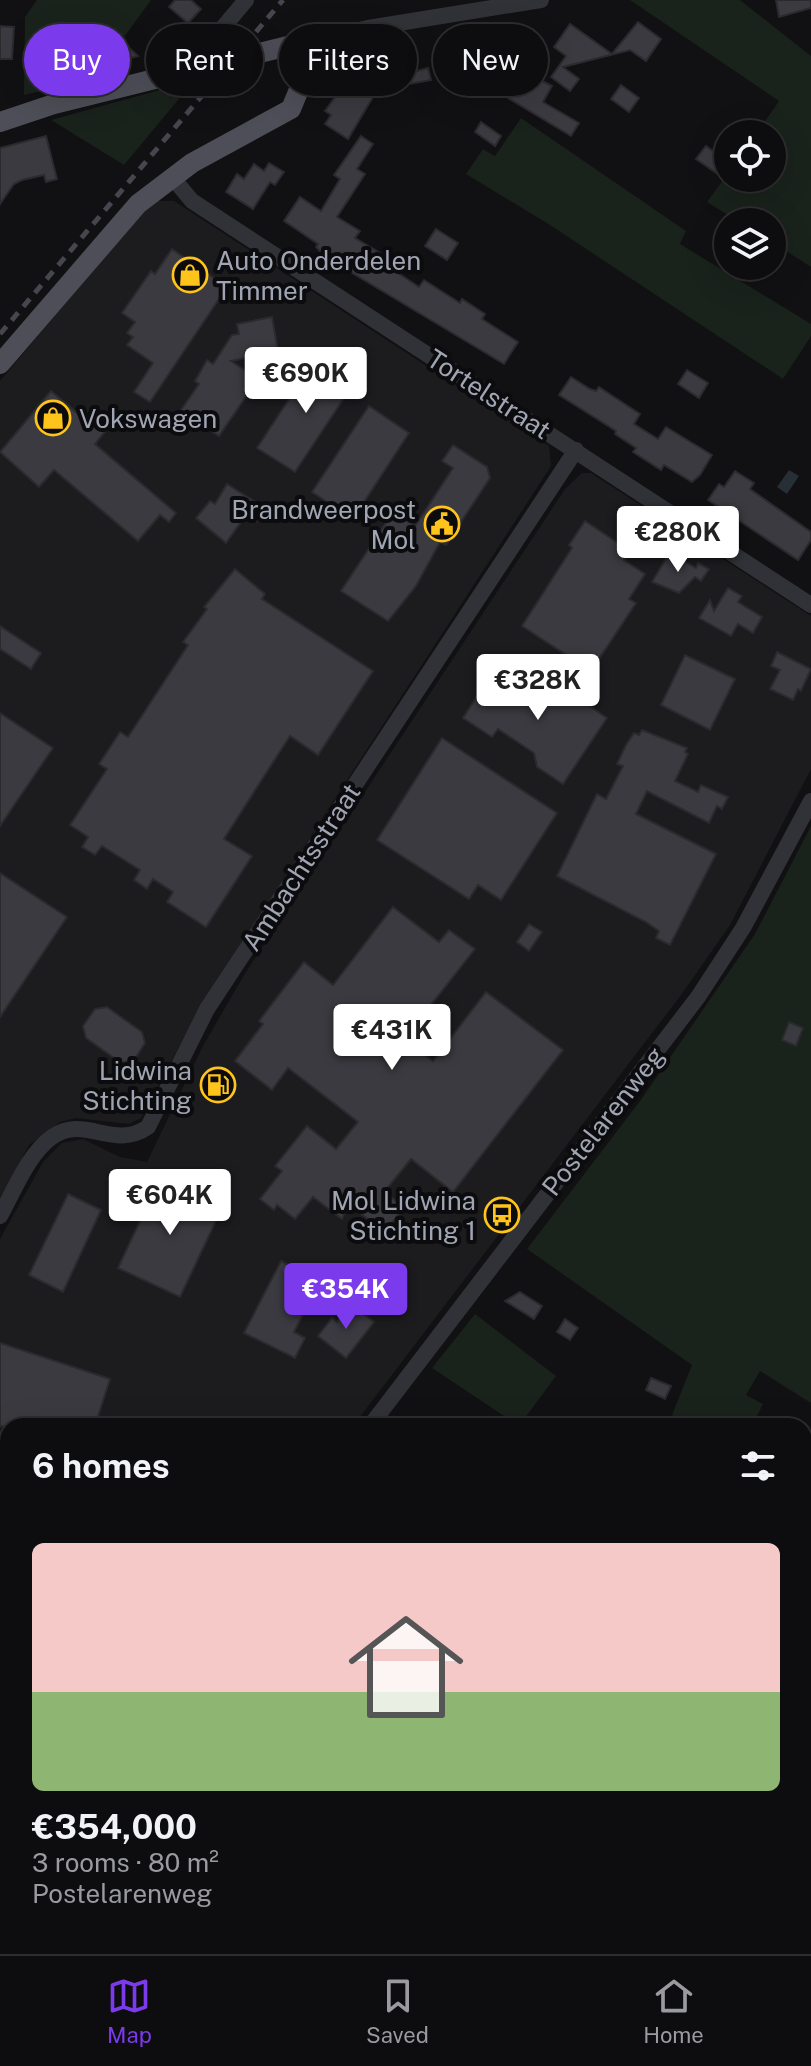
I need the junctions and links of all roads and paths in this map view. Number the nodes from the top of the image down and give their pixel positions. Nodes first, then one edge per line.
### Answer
1 (246, 0) edge
2 (541, 0) edge
3 (226, 24) edge
4 (393, 24) edge
5 (146, 81) edge
6 (296, 96) edge
7 (54, 104) junction
8 (0, 110) edge
9 (0, 122) edge
10 (172, 177) junction
11 (0, 364) edge
12 (576, 450) junction
13 (811, 605) edge
14 (811, 801) edge
15 (0, 1216) edge
16 (376, 1418) edge

1 - 3 street
2 - 4 street
5 - 7 main road
6 - 10 main road
7 - 8 main road
7 - 9 main road
10 - 11 main road
10 - 12 street, Tortelstraat
12 - 13 street, Tortelstraat
12 - 15 street, Ambachtsstraat
14 - 16 street, Postelarenweg

